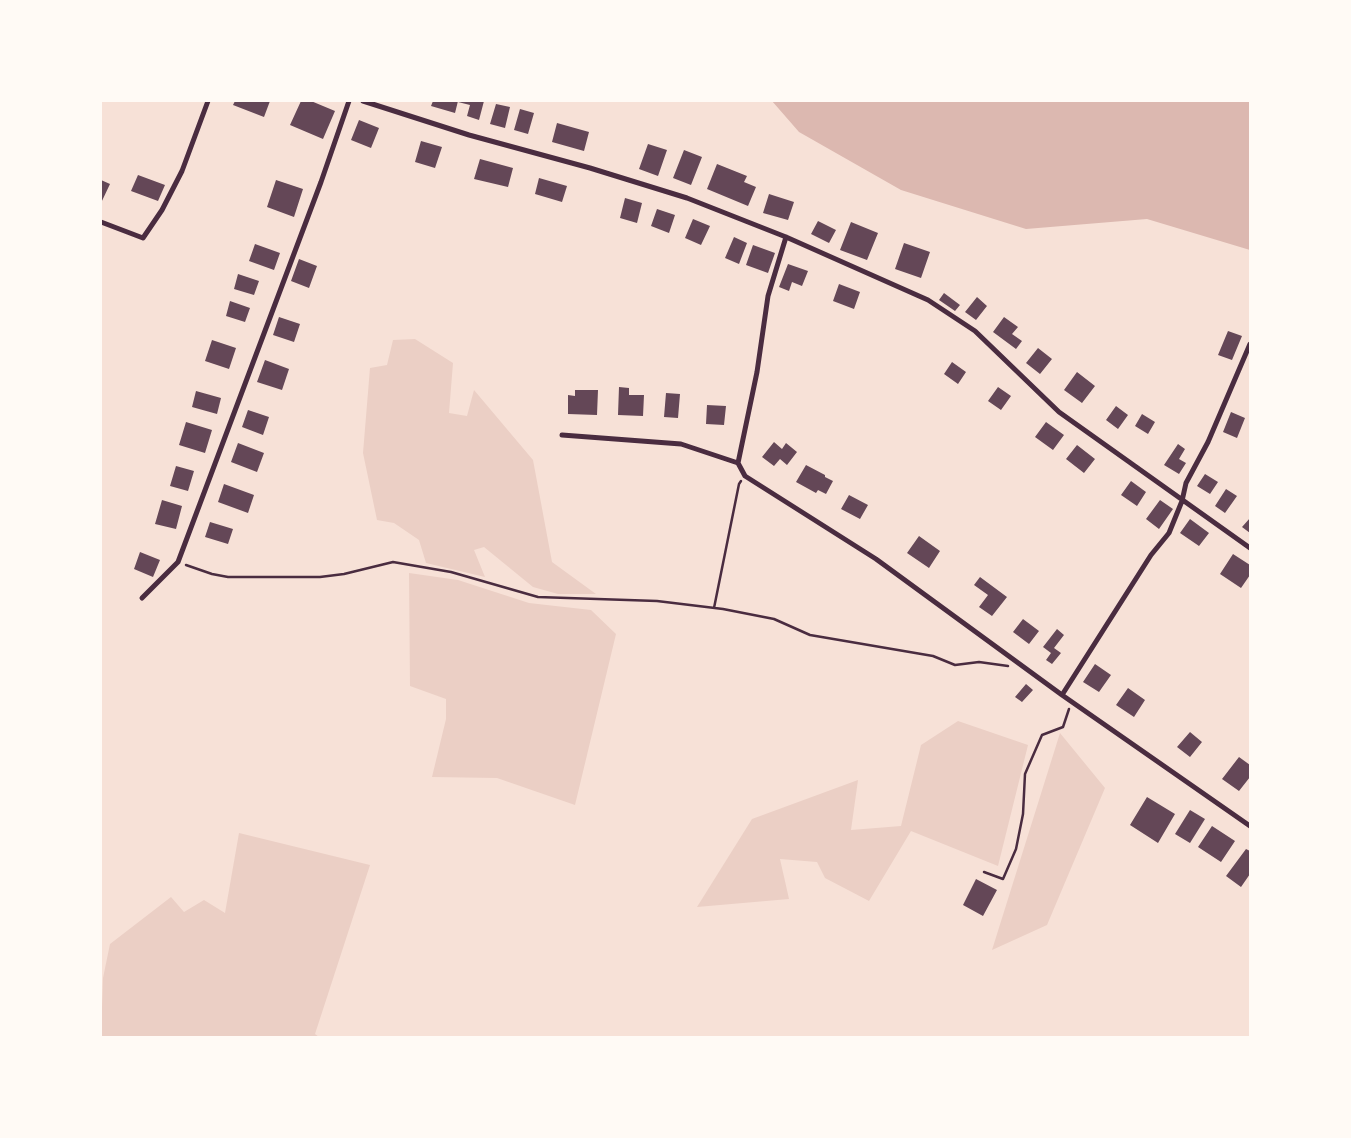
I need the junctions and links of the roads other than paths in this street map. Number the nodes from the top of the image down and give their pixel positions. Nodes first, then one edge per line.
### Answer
1 (208, 101) edge
2 (349, 101) edge
3 (363, 101) edge
4 (101, 222) edge
5 (786, 237) junction
6 (1250, 344) edge
7 (562, 435) dead end
8 (738, 462) junction
9 (1182, 501) junction
10 (1250, 548) edge
11 (142, 598) dead end
12 (1062, 695) junction
13 (1250, 826) edge

1 - 4 street
2 - 11 street
3 - 5 street
5 - 8 street
5 - 9 street
6 - 9 street
7 - 8 street
8 - 12 street
9 - 10 street
9 - 12 street
12 - 13 street

